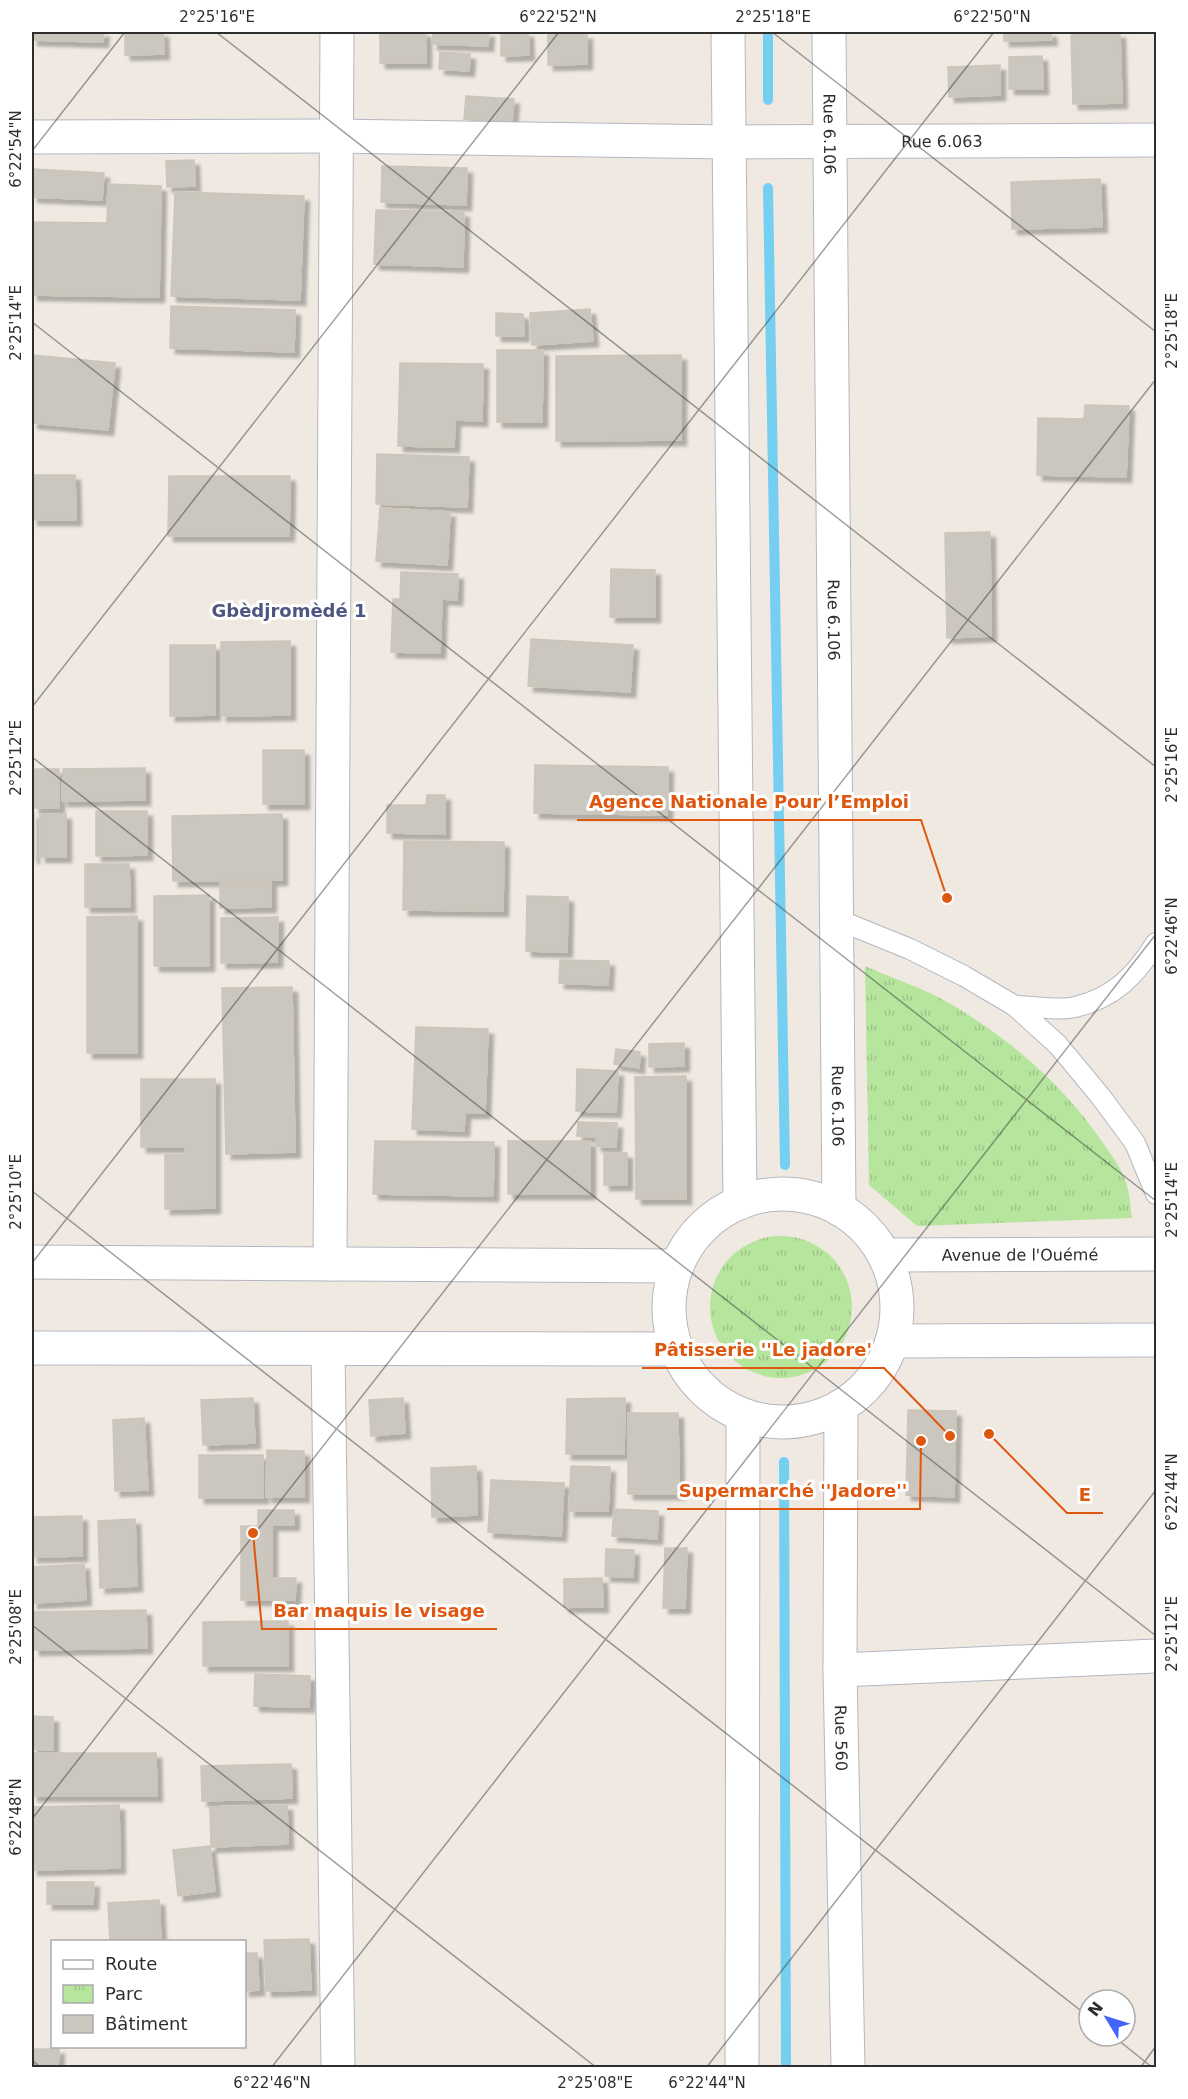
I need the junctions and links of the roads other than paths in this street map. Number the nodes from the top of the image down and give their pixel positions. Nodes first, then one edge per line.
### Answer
1 (337, 32) edge
2 (728, 32) edge
3 (829, 32) edge
4 (334, 136) junction
5 (32, 137) edge
6 (1156, 140) edge
7 (729, 142) junction
8 (830, 142) junction
9 (836, 919) junction
10 (1156, 943) edge
11 (1015, 1006) junction
12 (1156, 1194) edge
13 (740, 1203) junction
14 (839, 1209) junction
15 (1156, 1254) edge
16 (884, 1255) junction
17 (32, 1262) edge
18 (330, 1264) junction
19 (677, 1266) junction
20 (1156, 1340) edge
21 (892, 1341) junction
22 (32, 1348) edge
23 (328, 1349) junction
24 (676, 1350) junction
25 (841, 1406) junction
26 (743, 1416) junction
27 (1156, 1656) edge
28 (840, 1670) junction
29 (338, 2067) edge
30 (742, 2067) edge
31 (848, 2067) edge

1 - 4 street
2 - 7 street
3 - 8 street, Rue 6.106
4 - 5 street, Rue 6.063
4 - 7 street, Rue 6.063
4 - 18 street
6 - 8 street, Rue 6.063
7 - 8 street, Rue 6.063
7 - 13 street
8 - 9 street, Rue 6.106
9 - 11 lane
9 - 14 street, Rue 6.106
10 - 11 lane
11 - 12 lane
13 - 14 street
13 - 19 street
14 - 16 street
15 - 16 street, Avenue de l'Ouémé
16 - 21 street
17 - 18 street
18 - 19 street
19 - 24 street
20 - 21 street
21 - 25 street
22 - 23 street
23 - 24 street
23 - 29 street
24 - 26 street
25 - 26 street
25 - 28 street, Rue 560
26 - 30 street
27 - 28 street
28 - 31 street, Rue 560

